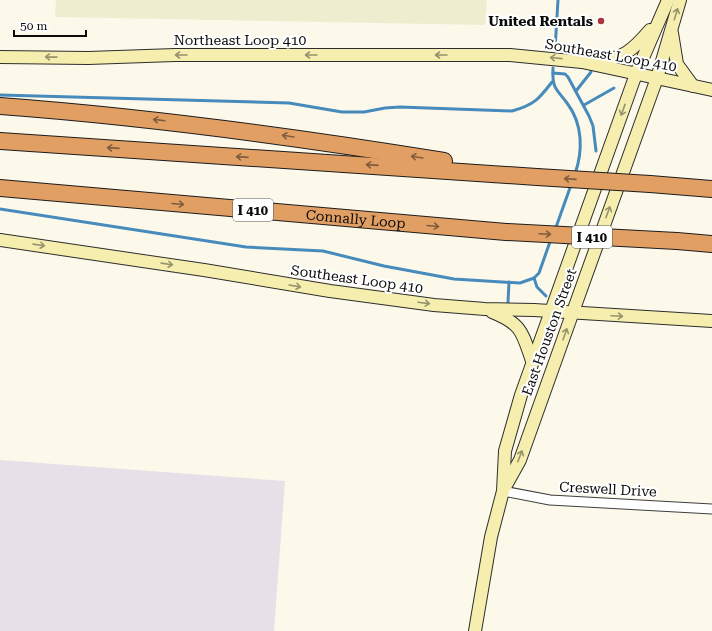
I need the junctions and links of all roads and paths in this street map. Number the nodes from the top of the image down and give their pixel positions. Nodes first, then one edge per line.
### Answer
1 (668, 0) edge
2 (680, 0) edge
3 (660, 19) junction
4 (671, 29) junction
5 (480, 55) joint
6 (0, 57) edge
7 (582, 62) junction
8 (636, 74) junction
9 (656, 78) junction
10 (693, 86) junction
11 (712, 90) edge
12 (0, 106) edge
13 (0, 141) edge
14 (467, 172) junction
15 (0, 188) edge
16 (712, 189) edge
17 (0, 199) edge
18 (158, 202) junction
19 (0, 240) edge
20 (712, 244) edge
21 (485, 309) junction
22 (550, 311) junction
23 (571, 313) junction
24 (712, 321) edge
25 (532, 361) junction
26 (503, 491) junction
27 (712, 509) edge
28 (474, 631) edge

1 - 3 main road, East Houston Street
4 -> 2 main road, East Houston Street
3 - 7 main road
3 - 8 main road, East Houston Street
4 - 9 main road, East Houston Street
4 - 10 main road
5 -> 6 main road, Northeast Loop 410
7 -> 5 main road, Southeast Loop 410
7 - 8 main road, Southeast Loop 410
8 - 9 main road, Southeast Loop 410
8 -> 22 main road, East Houston Street
9 - 10 main road, Southeast Loop 410
23 -> 9 main road, East Houston Street
10 - 11 main road, Southeast Loop 410
14 -> 12 highway
14 -> 13 highway
16 -> 14 highway, bridge
15 - 18 highway, Connally Loop / I 410
17 - 18 highway
18 -> 20 highway, Connally Loop / I 410, bridge
19 -> 21 main road, Southeast Loop 410
21 - 22 main road, Southeast Loop 410
21 - 25 main road
22 - 23 main road, Southeast Loop 410
22 - 25 main road, East Houston Street
23 -> 24 main road, Southeast Loop 410
26 -> 23 main road, East Houston Street
25 - 26 main road, East Houston Street
26 - 27 street, Creswell Drive
26 - 28 main road, East Houston Street

